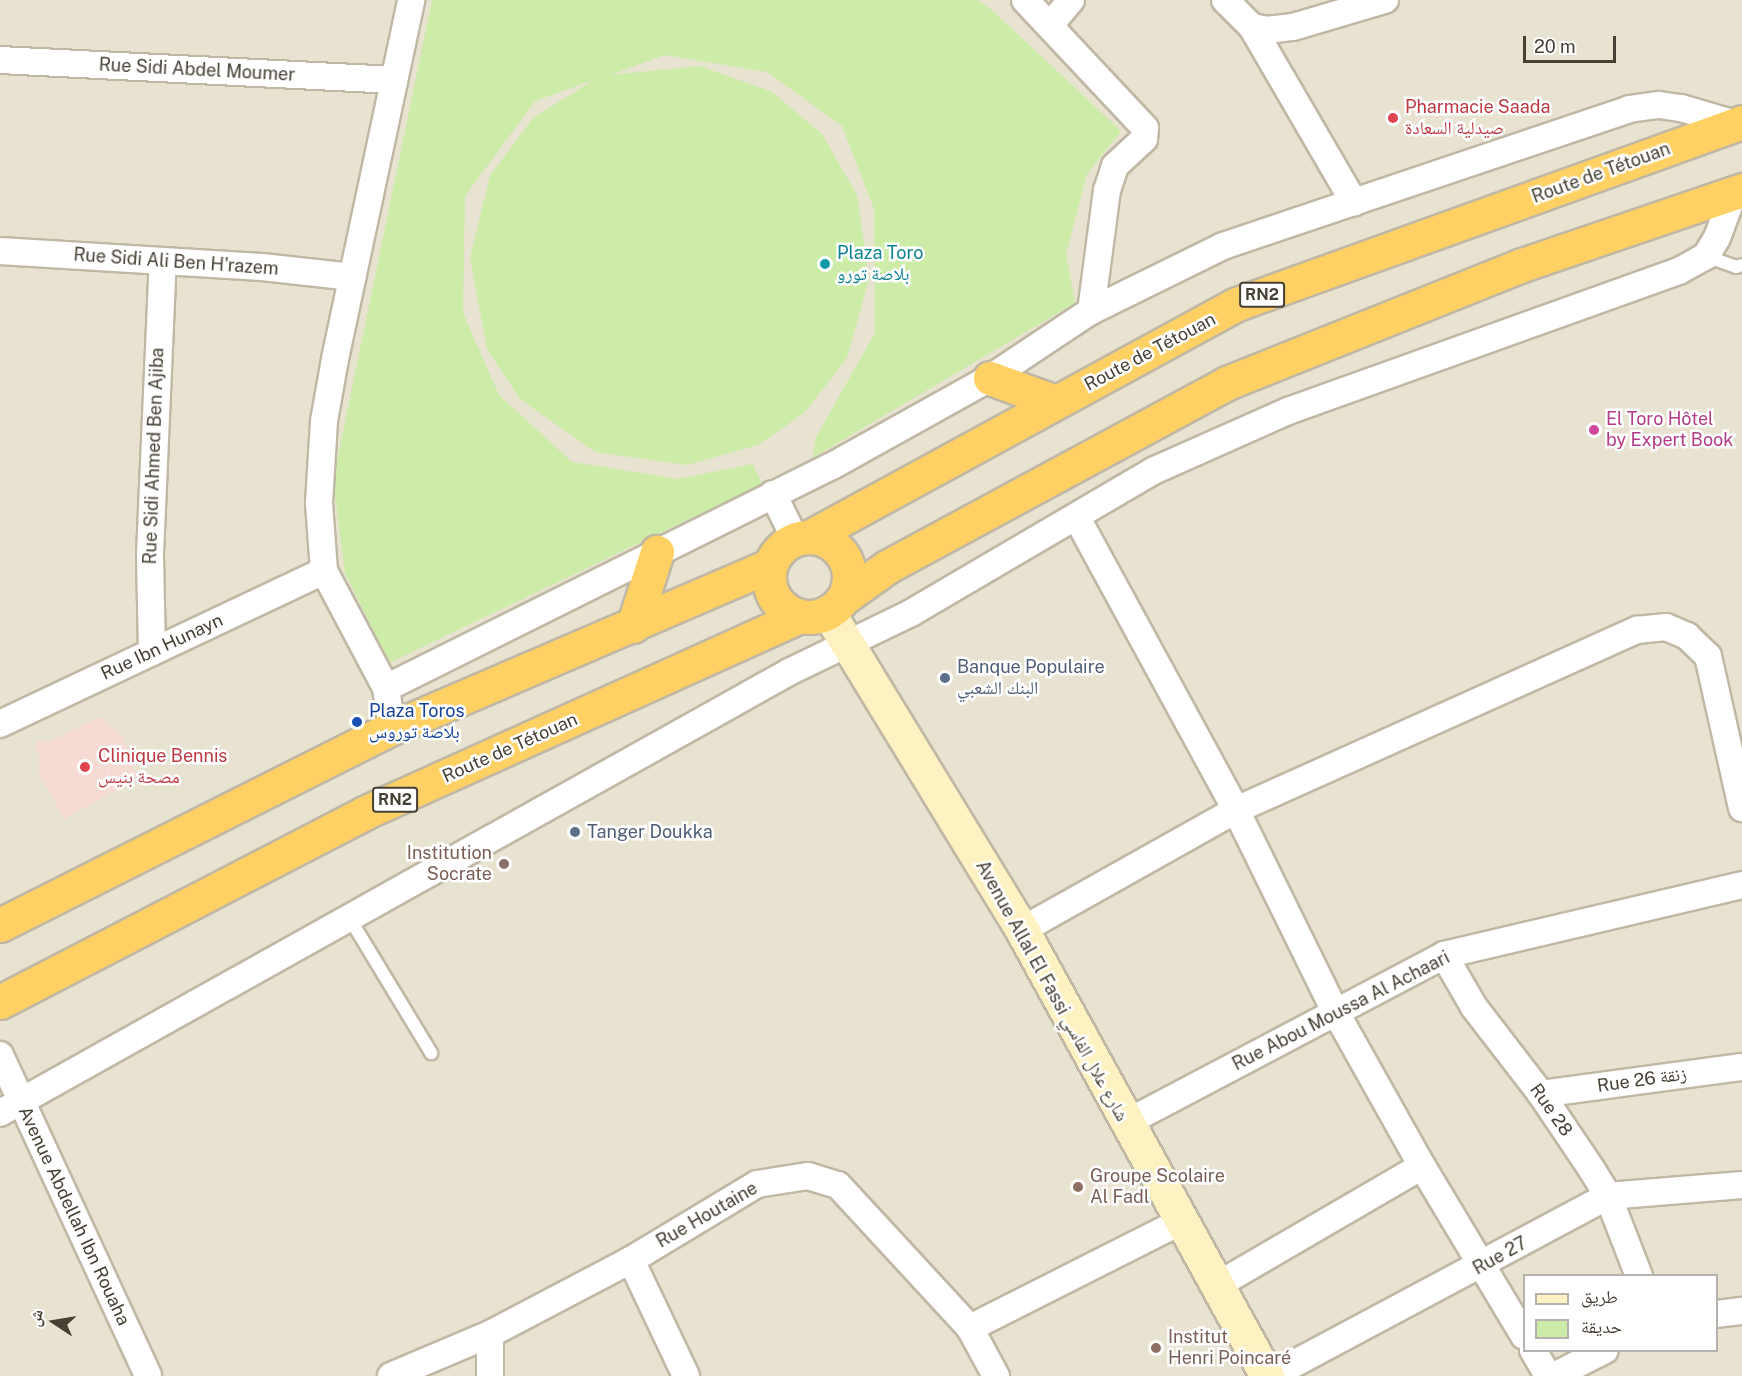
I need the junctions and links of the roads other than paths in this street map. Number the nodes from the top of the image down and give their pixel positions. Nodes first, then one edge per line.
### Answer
1 (411, 0) edge
2 (1025, 0) edge
3 (1071, 0) edge
4 (1225, 0) edge
5 (1385, 0) edge
6 (1051, 24) junction
7 (1252, 27) junction
8 (0, 60) edge
9 (394, 80) junction
10 (1739, 123) edge
11 (1738, 191) edge
12 (1354, 202) junction
13 (0, 251) edge
14 (1706, 256) junction
15 (163, 261) junction
16 (1742, 265) edge
17 (352, 277) junction
18 (1091, 311) junction
19 (990, 378) junction
20 (1056, 402) junction
21 (773, 494) junction
22 (1077, 518) junction
23 (804, 537) junction
24 (657, 552) junction
25 (770, 565) junction
26 (324, 571) junction
27 (824, 608) junction
28 (633, 626) junction
29 (848, 644) junction
30 (152, 652) junction
31 (386, 688) junction
32 (0, 724) edge
33 (392, 728) junction
34 (1741, 793) edge
35 (1236, 810) junction
36 (1742, 885) edge
37 (350, 919) junction
38 (0, 925) edge
39 (1023, 930) junction
40 (1444, 955) junction
41 (0, 1002) edge
42 (1335, 1011) junction
43 (431, 1053) dead end
44 (0, 1055) edge
45 (1742, 1066) edge
46 (1541, 1094) junction
47 (10, 1107) edge
48 (1126, 1123) junction
49 (1422, 1167) junction
50 (1742, 1185) edge
51 (1608, 1196) junction
52 (1180, 1222) junction
53 (631, 1260) junction
54 (1483, 1266) junction
55 (1639, 1274) edge
56 (1216, 1286) junction
57 (1742, 1311) edge
58 (1718, 1314) edge
59 (970, 1328) junction
60 (490, 1334) junction
61 (1523, 1334) edge
62 (1534, 1352) edge
63 (1601, 1352) edge
64 (148, 1376) edge
65 (391, 1376) edge
66 (490, 1376) edge
67 (686, 1376) edge
68 (996, 1376) edge
69 (1269, 1376) edge
70 (1548, 1376) edge
71 (1554, 1376) edge

1 - 9 street
2 - 6 street
3 - 6 street
4 - 7 street
5 - 7 street
6 - 18 street
7 - 12 street
8 - 9 street, Rue Sidi Abdel Moumer
9 - 17 street
10 - 12 street
10 - 20 highway, Route de Tétouan / RN2
11 - 14 street
11 - 27 highway, Route de Tétouan / RN2
12 - 18 street
13 - 15 street, Rue Sidi Ali Ben H'razem
14 - 16 lane
14 - 22 street
15 - 17 street, Rue Sidi Ali Ben H'razem
15 - 30 street, Rue Sidi Ahmed Ben Ajiba
17 - 26 street
18 - 19 street
19 - 20 highway
19 - 21 street
20 - 23 highway, Route de Tétouan / RN2
21 - 23 street
21 - 24 street
22 - 29 street
22 - 35 street
23 - 25 highway, RN2
23 - 27 highway
24 - 28 highway
24 - 31 street
25 - 27 highway
25 - 28 highway, RN2
26 - 30 street, Rue Ibn Hunayn
26 - 31 street
27 - 29 street, Avenue Allal El Fassi شارع علال الفاسي
27 - 41 highway, Route de Tétouan / RN2
28 - 33 highway, RN2
29 - 37 street
29 - 39 street, Avenue Allal El Fassi شارع علال الفاسي
30 - 32 street, Rue Ibn Hunayn
31 - 33 street
33 - 38 highway, RN2
34 - 35 street
35 - 39 street
35 - 42 street
36 - 40 street, Rue Abou Moussa Al Achaari
37 - 43 lane
37 - 47 street
39 - 48 street, Avenue Allal El Fassi شارع علال الفاسي
40 - 42 street, Rue Abou Moussa Al Achaari
40 - 46 street, Rue 28
42 - 48 street, Rue Abou Moussa Al Achaari
42 - 49 street
44 - 47 street, Avenue Abdellah Ibn Rouaha
45 - 46 street, Rue 26 زنقة
46 - 51 street, Rue 28
47 - 64 street, Avenue Abdellah Ibn Rouaha
48 - 52 street, Avenue Allal El Fassi شارع علال الفاسي
49 - 54 street
49 - 56 street
50 - 51 street, Rue 27
51 - 54 street, Rue 27
51 - 55 street, Rue 28
52 - 56 street, Avenue Allal El Fassi شارع علال الفاسي
52 - 59 street
53 - 59 street, Rue Houtaine
53 - 60 street, Rue Houtaine
53 - 67 street
54 - 61 street
54 - 69 street, Rue 27
56 - 69 street, Avenue Allal El Fassi شارع علال الفاسي
57 - 58 street
59 - 68 street, Rue Houtaine
60 - 65 street, Rue Houtaine
60 - 66 street
62 - 70 street
63 - 71 street

